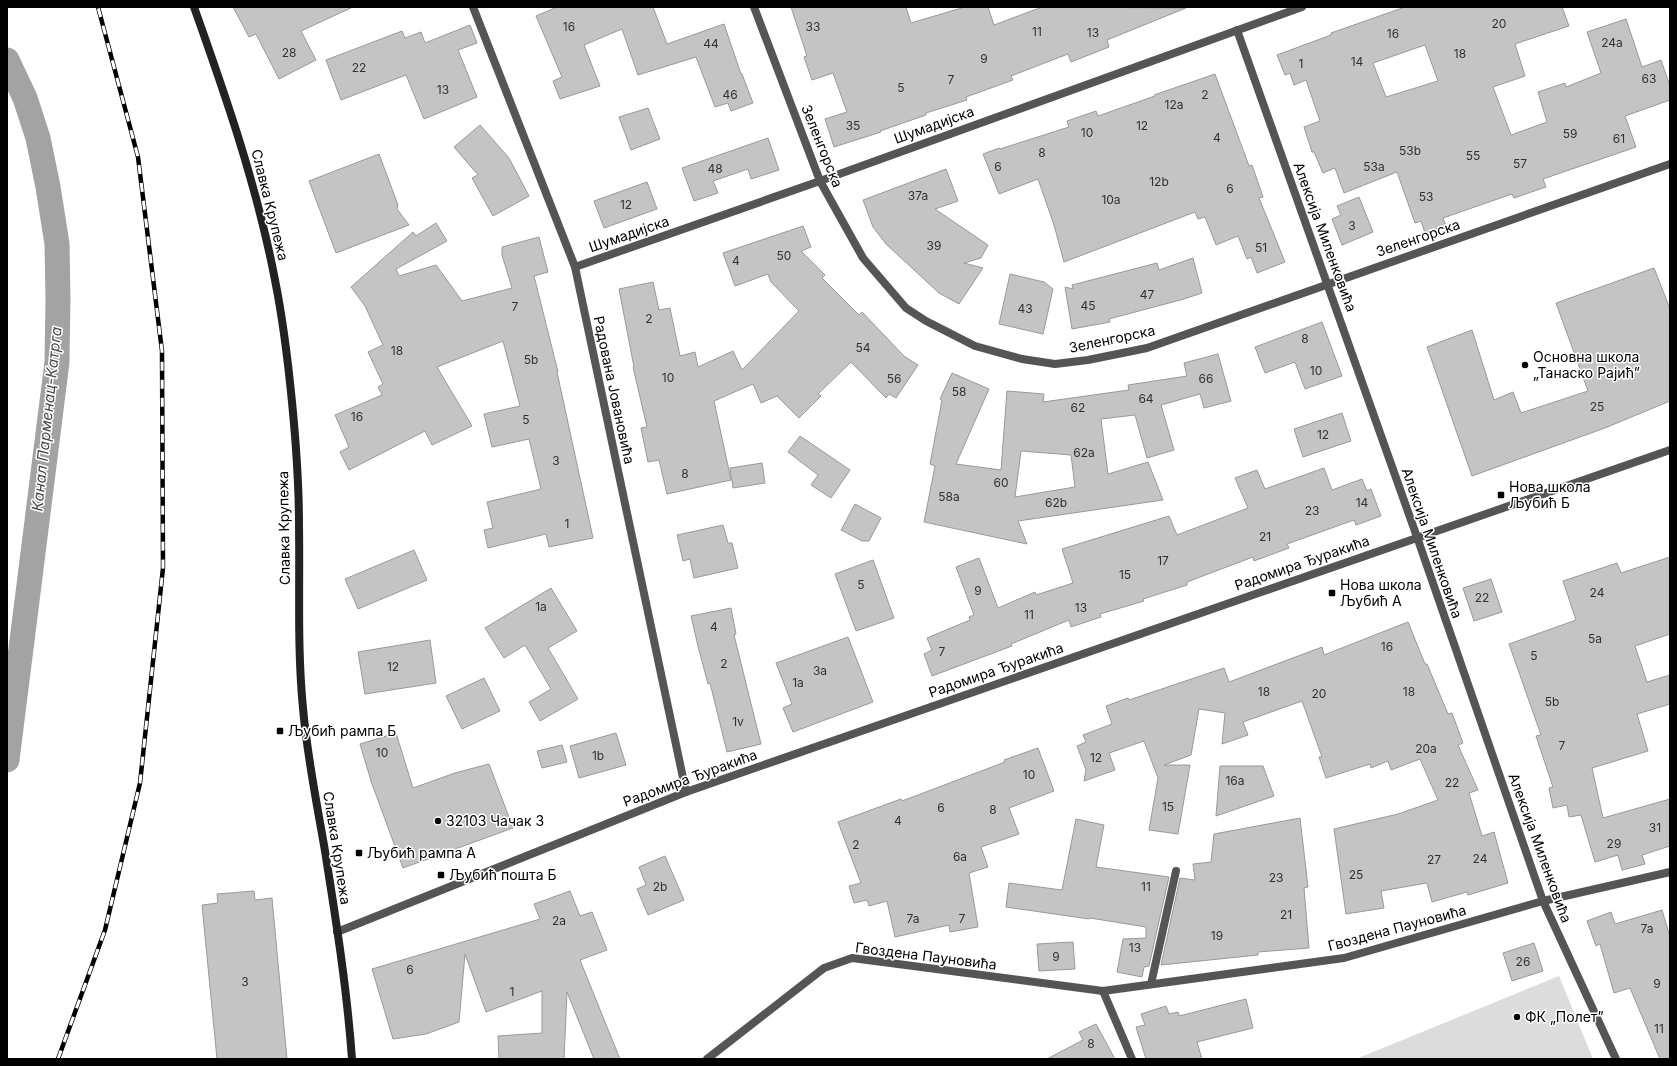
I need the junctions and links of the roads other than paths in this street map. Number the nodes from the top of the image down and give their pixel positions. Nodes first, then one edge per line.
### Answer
1 (194, 7) edge
2 (473, 7) edge
3 (754, 7) edge
4 (1302, 7) edge
5 (1237, 30) junction
6 (1670, 164) edge
7 (820, 181) junction
8 (575, 267) junction
9 (1328, 283) junction
10 (1670, 450) edge
11 (1417, 537) junction
12 (686, 792) junction
13 (1176, 871) dead end
14 (1670, 872) edge
15 (1543, 901) junction
16 (337, 932) junction
17 (1151, 984) junction
18 (1103, 991) junction
19 (352, 1059) edge
20 (707, 1059) edge
21 (1132, 1059) edge
22 (1616, 1059) edge

1 - 16 main road, Славка Крупежа
2 - 8 street, Радована Јовановића
3 - 7 street, Зеленгорска
4 - 5 street, Шумадијска
5 - 7 street, Шумадијска
5 - 9 street, Алексија Миленковића
6 - 9 street, Зеленгорска
7 - 8 street, Шумадијска
7 - 9 street, Зеленгорска
8 - 12 street, Радована Јовановића
9 - 11 street, Алексија Миленковића
10 - 11 street, Радомира Ђуракића
11 - 12 street, Радомира Ђуракића
11 - 15 street, Алексија Миленковића
12 - 16 street, Радомира Ђуракића
13 - 17 street
14 - 15 street, Гвоздена Пауновића
15 - 17 street, Гвоздена Пауновића
15 - 22 street, Алексија Миленковића
16 - 19 main road, Славка Крупежа
17 - 18 street, Гвоздена Пауновића
18 - 20 street, Гвоздена Пауновића
18 - 21 street

